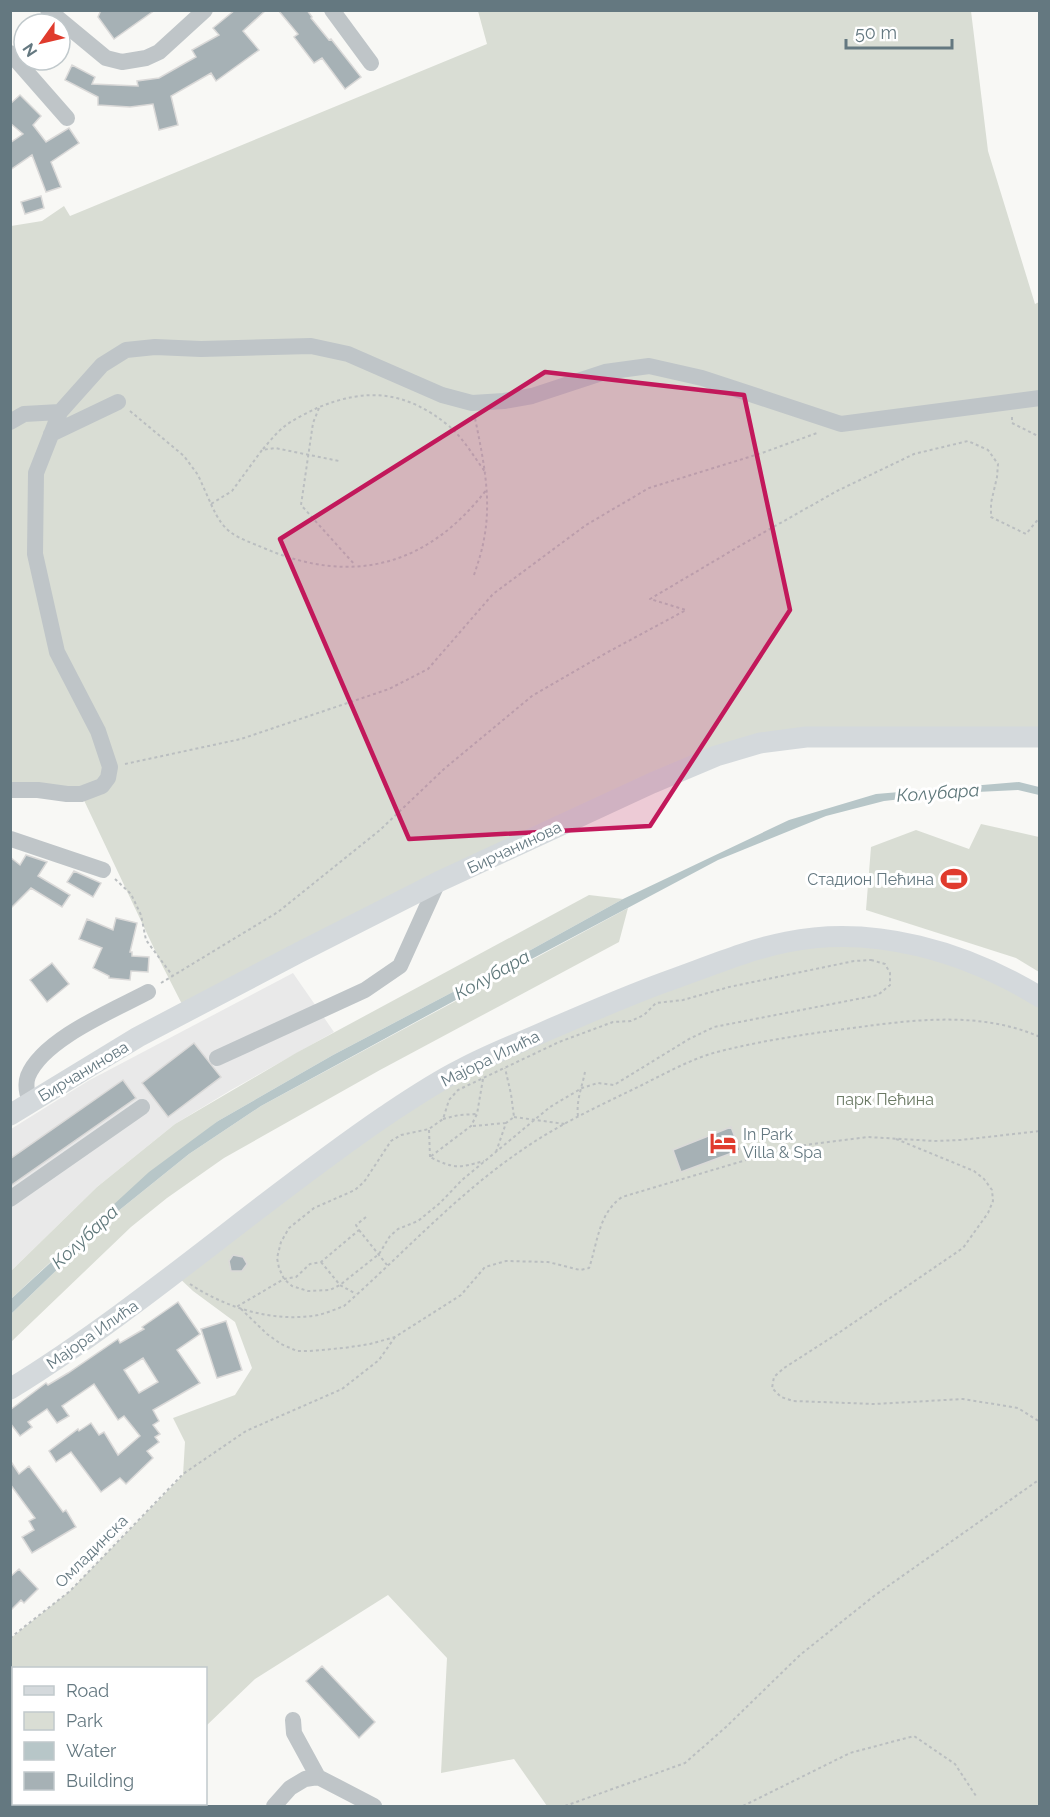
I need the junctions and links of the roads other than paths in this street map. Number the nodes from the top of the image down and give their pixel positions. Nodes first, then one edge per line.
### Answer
1 (48, 10) edge
2 (206, 10) edge
3 (332, 10) edge
4 (10, 53) edge
5 (371, 63) dead end
6 (67, 118) dead end
7 (1040, 398) edge
8 (118, 402) dead end
9 (60, 412) junction
10 (10, 422) edge
11 (51, 434) junction
12 (1040, 738) edge
13 (10, 790) edge
14 (11, 839) edge
15 (103, 870) road end
16 (438, 882) junction
17 (148, 992) road end
18 (1040, 997) edge
19 (217, 1058) dead end
20 (30, 1102) junction
21 (142, 1107) dead end
22 (10, 1115) edge
23 (10, 1199) edge
24 (10, 1389) edge
25 (293, 1720) dead end
26 (318, 1777) junction
27 (355, 1803) edge
28 (274, 1806) edge
29 (374, 1806) edge

1 - 2 street
3 - 5 street
4 - 6 street
7 - 9 street
8 - 11 street
9 - 10 street
9 - 11 street
11 - 13 street
12 - 16 main road, Бирчанинова
14 - 15 street
16 - 19 street
16 - 20 main road, Бирчанинова
17 - 20 street, Бирчанинова
18 - 24 main road, Мајора Илића
20 - 22 main road, Бирчанинова
21 - 23 street
25 - 26 street
26 - 27 street
26 - 28 street
27 - 29 street

